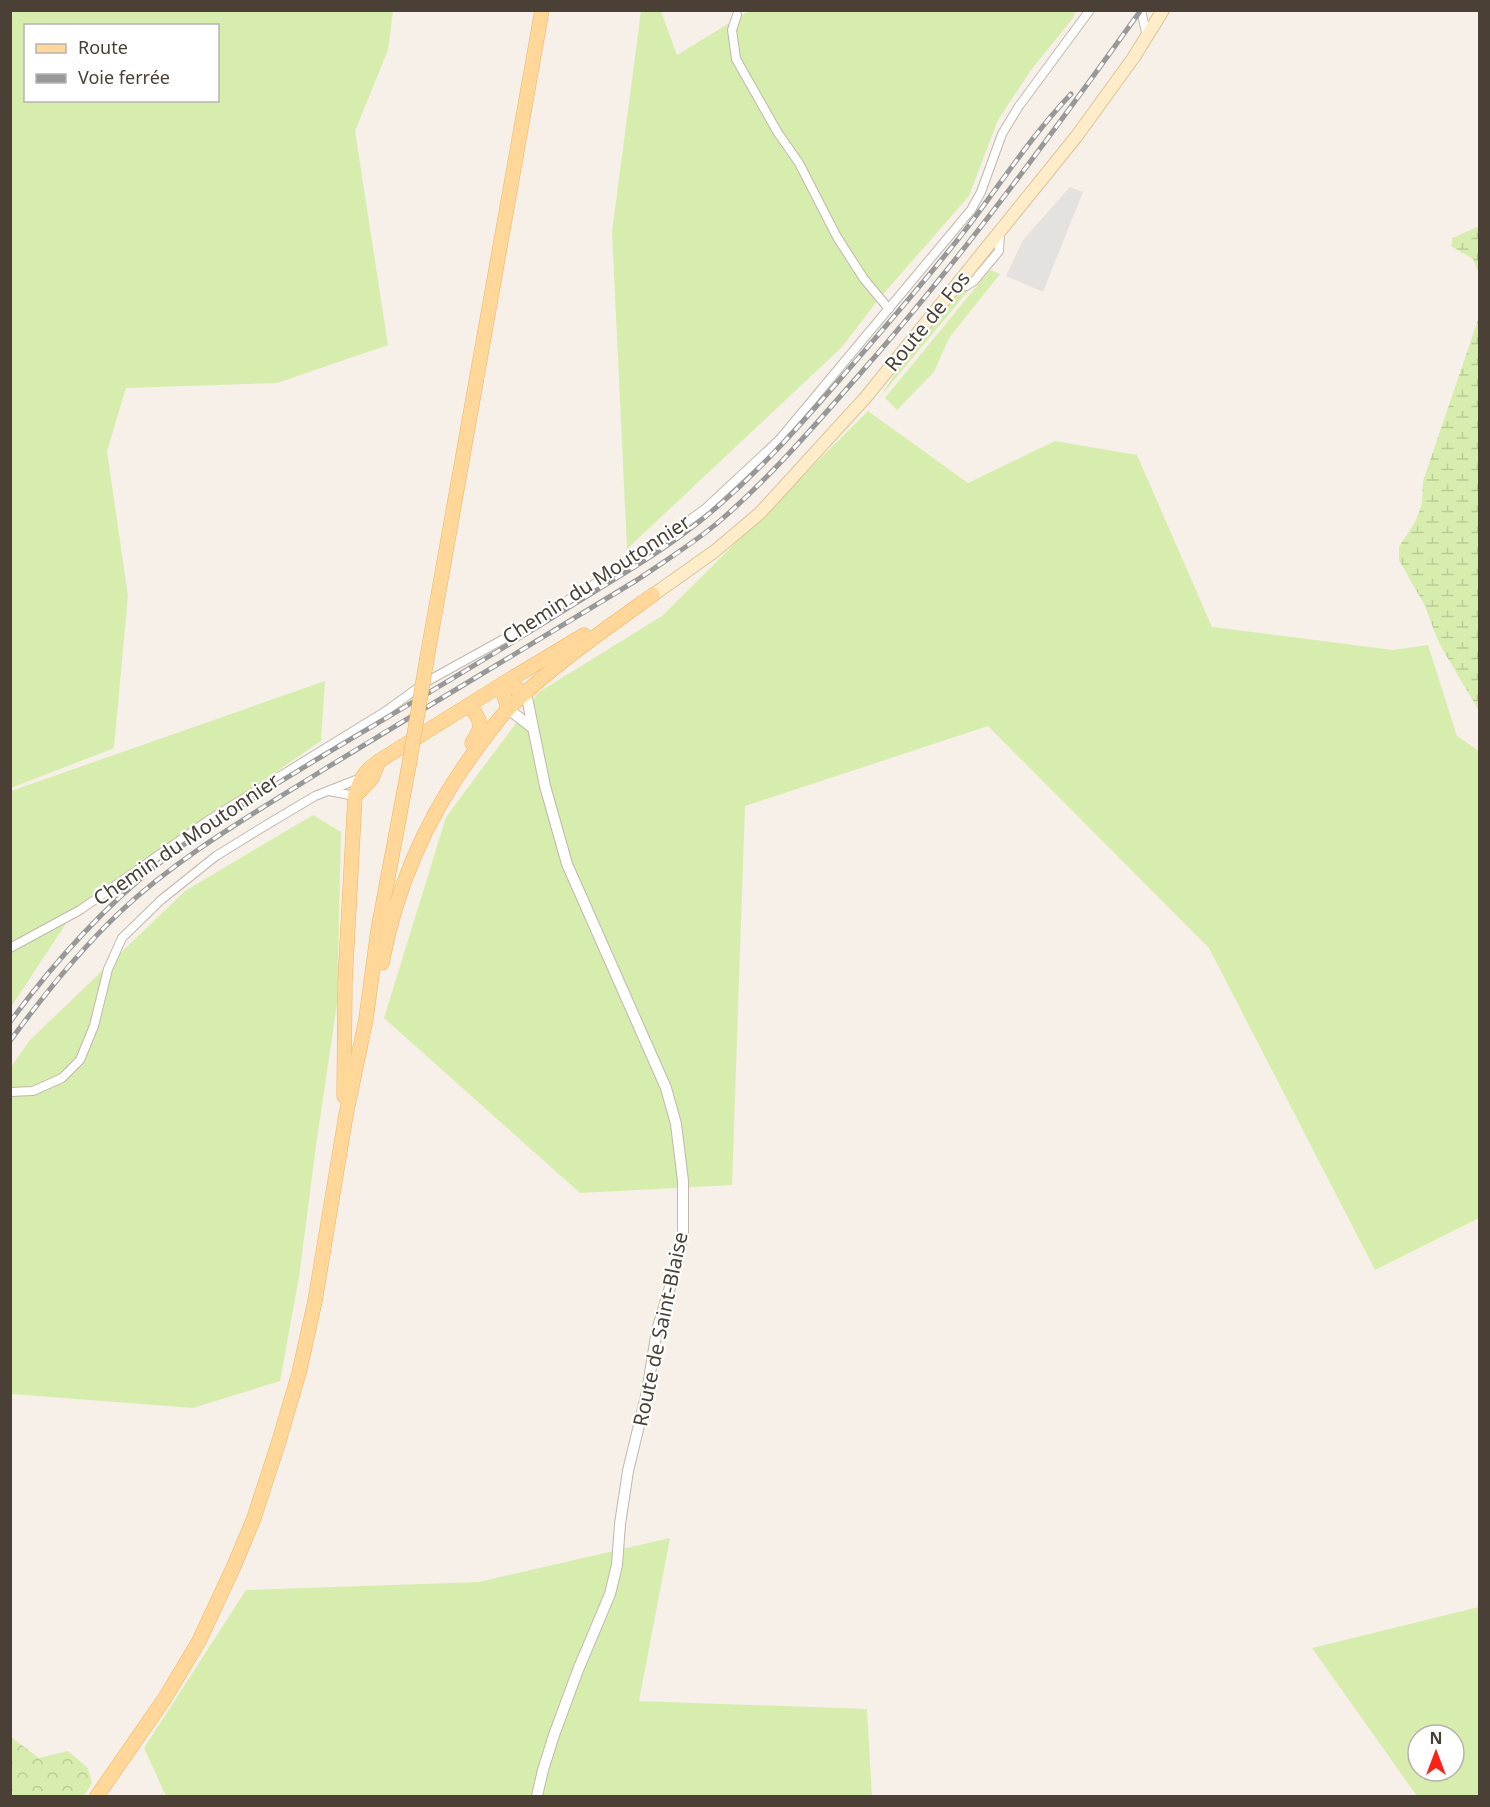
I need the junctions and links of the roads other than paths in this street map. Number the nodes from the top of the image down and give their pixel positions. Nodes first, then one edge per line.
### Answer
1 (542, 10) edge
2 (1090, 10) edge
3 (1141, 10) edge
4 (1163, 10) edge
5 (736, 15) dead end
6 (1147, 37) junction
7 (889, 309) junction
8 (653, 595) junction
9 (504, 683) junction
10 (526, 693) junction
11 (469, 705) junction
12 (508, 709) junction
13 (533, 728) junction
14 (379, 761) junction
15 (361, 778) junction
16 (328, 791) junction
17 (355, 796) junction
18 (437, 808) junction
19 (10, 948) edge
20 (366, 1019) junction
21 (10, 1092) edge
22 (346, 1115) junction
23 (97, 1797) edge
24 (537, 1797) edge

1 - 20 main road, bridge
2 - 7 street, Chemin du Moutonnier
3 - 6 street
4 - 6 main road, Route de Fos
5 - 7 street
6 - 8 main road, Route de Fos
7 - 19 street, Chemin du Moutonnier
8 - 9 main road
8 - 10 main road
9 - 10 main road
9 - 11 main road
9 - 12 main road
10 - 12 main road
10 - 13 street, Route de Saint-Blaise
11 - 12 main road
11 - 14 main road
11 - 18 main road
12 - 13 street
12 - 18 main road
13 - 24 street, Route de Saint-Blaise
14 - 15 main road
14 - 17 main road
15 - 16 street
15 - 17 main road
16 - 17 street
16 - 21 street
17 - 22 main road
18 - 20 main road
20 - 22 main road
22 - 23 main road

